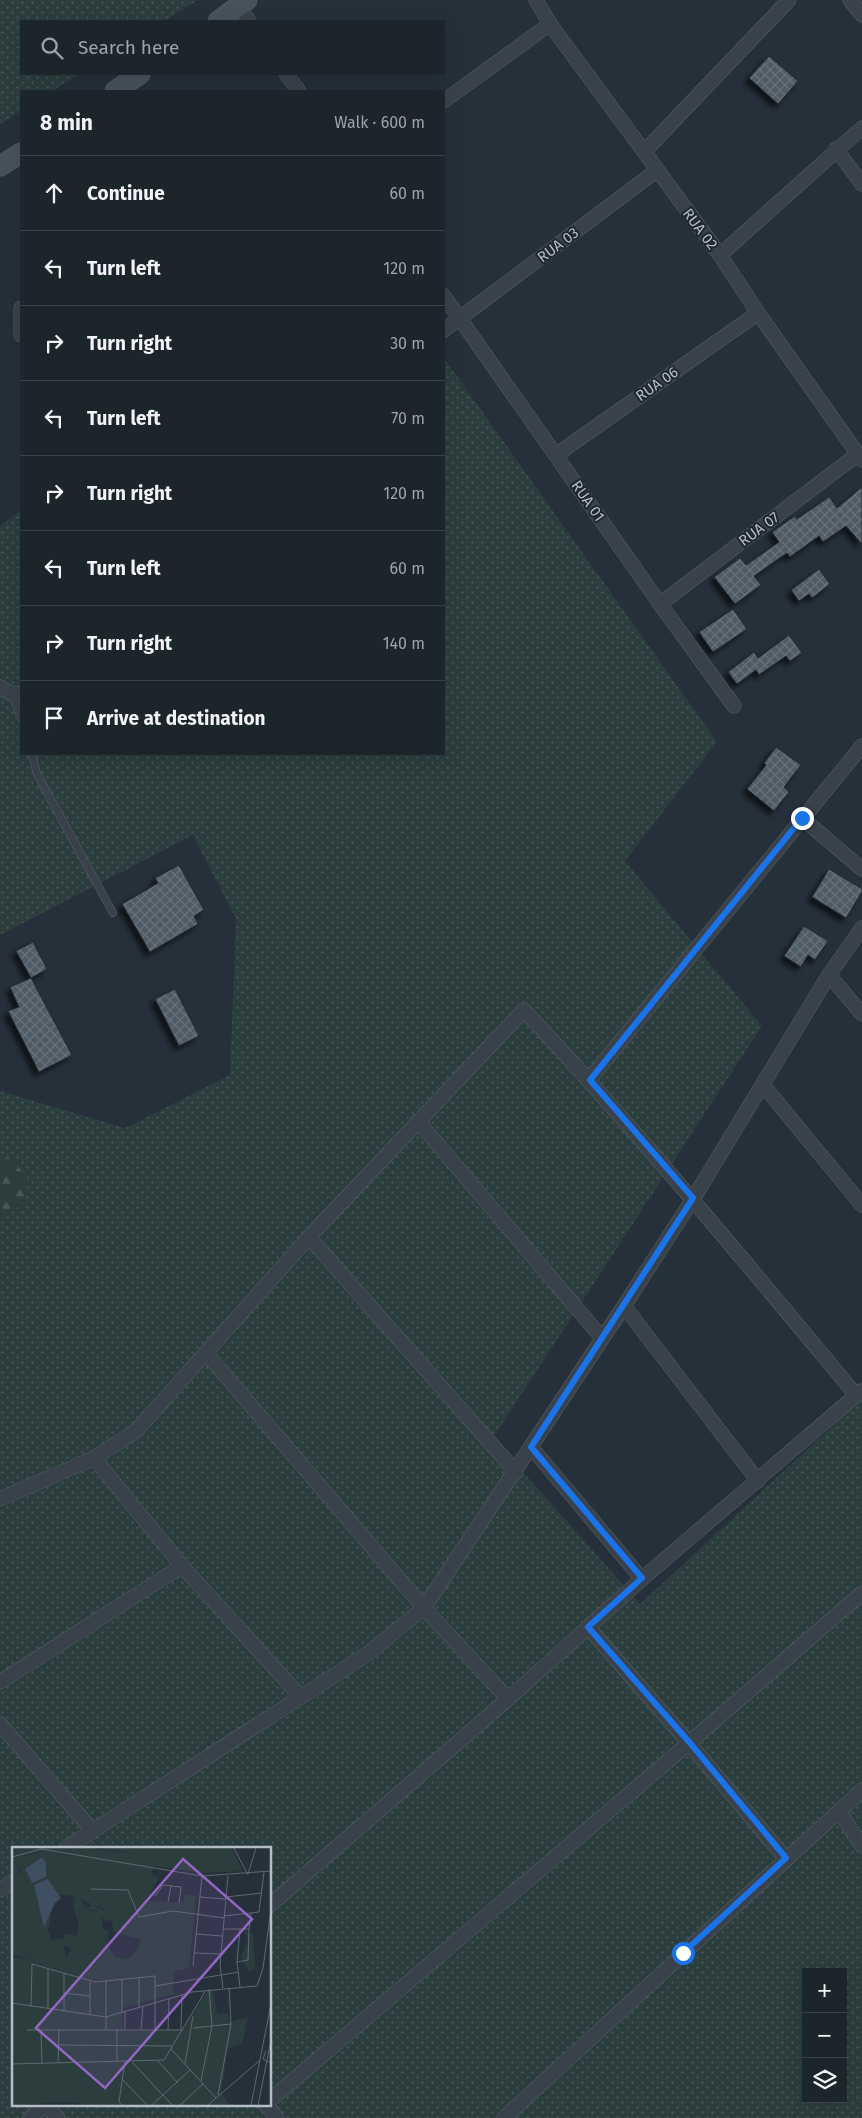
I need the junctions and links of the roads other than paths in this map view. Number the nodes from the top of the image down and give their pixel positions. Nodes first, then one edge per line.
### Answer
1 (789, 0) edge
2 (850, 0) edge
3 (539, 1) edge
4 (245, 10) edge
5 (862, 15) edge
6 (220, 20) edge
7 (550, 24) junction
8 (139, 75) edge
9 (287, 75) edge
10 (116, 90) edge
11 (298, 90) edge
12 (445, 100) edge
13 (862, 128) edge
14 (836, 149) junction
15 (644, 152) junction
16 (20, 154) edge
17 (0, 166) edge
18 (656, 171) junction
19 (862, 184) edge
20 (720, 255) junction
21 (445, 297) edge
22 (758, 313) junction
23 (460, 319) junction
24 (445, 329) edge
25 (556, 455) junction
26 (860, 457) edge
27 (660, 604) junction
28 (11, 691) edge
29 (734, 706) dead end
30 (20, 715) edge
31 (862, 746) edge
32 (32, 755) edge
33 (802, 818) junction
34 (862, 869) edge
35 (113, 913) dead end
36 (862, 928) edge
37 (828, 975) junction
38 (862, 1014) edge
39 (590, 1080) junction
40 (763, 1085) junction
41 (418, 1121) junction
42 (693, 1198) junction
43 (862, 1205) edge
44 (309, 1237) junction
45 (624, 1306) junction
46 (602, 1338) junction
47 (206, 1353) junction
48 (859, 1393) edge
49 (531, 1447) junction
50 (94, 1458) junction
51 (516, 1472) junction
52 (758, 1481) junction
53 (0, 1500) edge
54 (182, 1566) junction
55 (642, 1578) junction
56 (862, 1593) edge
57 (424, 1608) junction
58 (588, 1627) junction
59 (0, 1682) edge
60 (300, 1696) junction
61 (508, 1699) junction
62 (0, 1724) edge
63 (690, 1743) junction
64 (862, 1790) edge
65 (839, 1811) junction
66 (93, 1830) junction
67 (862, 1846) edge
68 (68, 1847) edge
69 (786, 1858) junction
70 (12, 1882) edge
71 (0, 1890) edge
72 (271, 1904) edge
73 (271, 2099) edge
74 (45, 2106) edge
75 (47, 2106) edge
76 (267, 2106) edge
77 (30, 2118) edge
78 (58, 2118) edge
79 (277, 2118) edge
80 (504, 2118) edge

1 - 15 street
2 - 5 street
3 - 7 street, RUA 02
4 - 6 street
7 - 12 street
7 - 15 street, RUA 02
8 - 10 street
9 - 11 street
13 - 14 street
14 - 19 street
14 - 20 street
15 - 18 street, RUA 02
16 - 17 street
18 - 20 street, RUA 02
18 - 23 street, RUA 03
20 - 22 street, RUA 02
21 - 23 street, RUA 01
22 - 25 street, RUA 06
22 - 26 street, RUA 02
23 - 24 street, RUA 03
23 - 25 street, RUA 01
25 - 27 street, RUA 01
26 - 27 street, RUA 07
27 - 29 street, RUA 01
28 - 30 lane
31 - 33 street
32 - 35 lane
33 - 34 street
33 - 39 street
36 - 37 street
37 - 38 street
37 - 40 street
39 - 41 street
39 - 42 street
40 - 42 street
40 - 43 street
41 - 44 street
41 - 46 street
42 - 45 street
42 - 48 street
44 - 47 street
44 - 51 street
45 - 46 street
45 - 52 street
46 - 49 street
47 - 50 street
47 - 57 street
48 - 52 street
49 - 51 street
49 - 55 street
50 - 53 street
50 - 54 street
51 - 57 street
52 - 55 street
54 - 59 street
54 - 60 street
55 - 58 street
56 - 63 street
57 - 60 street
57 - 61 street
58 - 61 street
58 - 63 street
60 - 66 street
61 - 72 street
62 - 66 street
63 - 69 street
63 - 73 street
64 - 65 street
65 - 67 street
65 - 69 street
66 - 68 street
69 - 80 street
70 - 71 street
74 - 77 street
75 - 78 street
76 - 79 street

